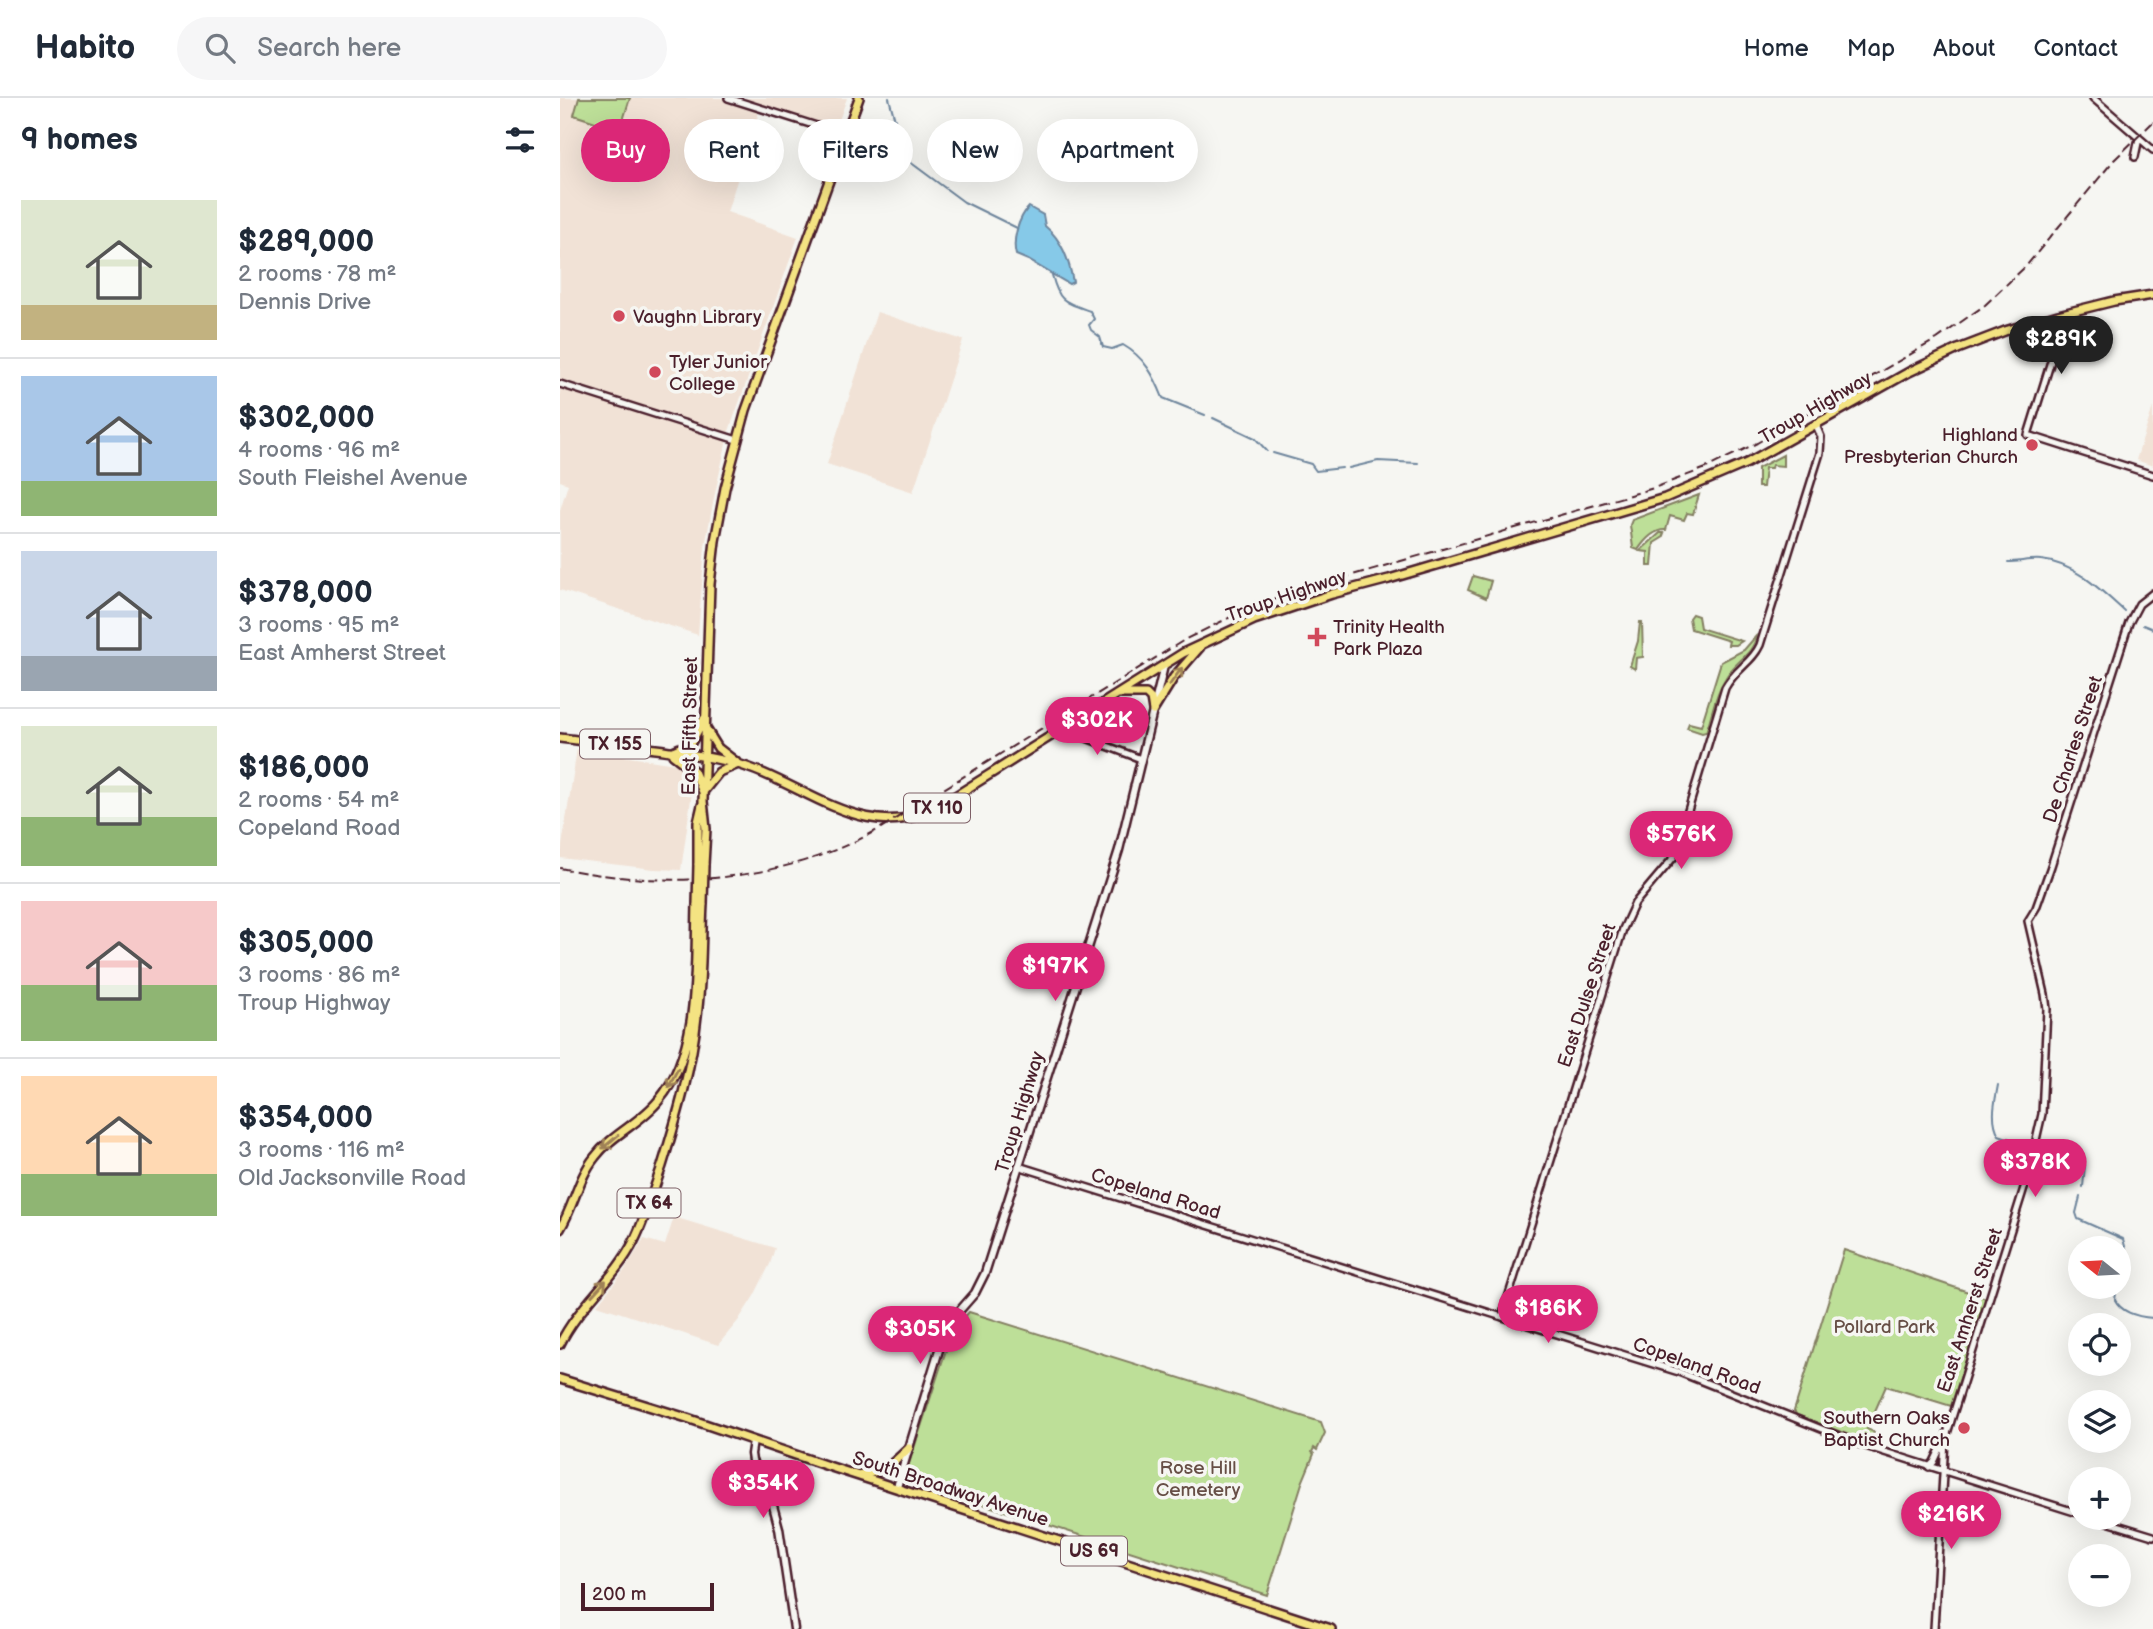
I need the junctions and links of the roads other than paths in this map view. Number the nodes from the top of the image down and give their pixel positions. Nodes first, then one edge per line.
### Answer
1 (727, 98) edge
2 (859, 98) edge
3 (2093, 98) edge
4 (851, 119) edge
5 (798, 120) edge
6 (2139, 138) junction
7 (2153, 150) edge
8 (2135, 157) dead end
9 (828, 182) edge
10 (2153, 295) edge
11 (2058, 315) junction
12 (560, 384) edge
13 (1816, 425) junction
14 (737, 440) junction
15 (2153, 475) edge
16 (2153, 593) edge
17 (1203, 643) junction
18 (1164, 666) junction
19 (1118, 695) junction
20 (1153, 711) junction
21 (705, 716) junction
22 (705, 727) junction
23 (1063, 729) junction
24 (560, 738) edge
25 (669, 752) junction
26 (704, 757) junction
27 (1142, 759) junction
28 (738, 764) junction
29 (703, 797) junction
30 (700, 904) junction
31 (2028, 921) joint
32 (1018, 1166) junction
33 (560, 1229) edge
34 (1502, 1317) junction
35 (560, 1344) edge
36 (560, 1379) edge
37 (1945, 1440) junction
38 (753, 1441) junction
39 (909, 1448) junction
40 (1929, 1467) junction
41 (1942, 1471) junction
42 (856, 1475) junction
43 (897, 1487) junction
44 (2068, 1510) edge
45 (2131, 1529) edge
46 (2153, 1536) edge
47 (794, 1629) edge
48 (1331, 1629) edge
49 (1934, 1629) edge

1 - 5 street
2 - 4 main road, East Fifth Street / TX 64
3 - 6 street
6 - 7 street
6 - 8 street
9 - 14 main road, East Fifth Street / TX 64
10 - 11 main road, Troup Highway
11 - 13 main road, Troup Highway
11 - 15 street
12 - 14 street
13 - 17 main road, Troup Highway
13 - 34 street, East Dulse Street
14 - 21 main road, East Fifth Street / TX 64
16 - 31 street, De Charles Street
17 - 18 main road, Troup Highway / TX 110
20 -> 17 main road
18 - 19 main road, TX 110
18 - 20 main road, Troup Highway
19 - 20 main road
19 - 23 main road, TX 110
20 - 27 main road, Troup Highway
21 - 22 main road, East Fifth Street / TX 64
21 - 25 main road
22 - 26 main road, East Fifth Street / TX 64
22 - 28 main road
23 - 27 street
23 - 28 main road, TX 110
24 - 25 main road, TX 155
25 - 26 main road, TX 155
25 - 29 main road
26 - 28 main road, TX 110
26 - 29 main road, East Fifth Street / TX 64
27 - 32 main road, Troup Highway
28 - 29 main road
29 - 30 main road, TX 64, bridge
30 -> 33 main road, TX 64
35 -> 30 main road, TX 64
31 - 37 street, East Amherst Street
32 - 34 street, Copeland Road
32 - 39 main road, Troup Highway
34 - 40 street, Copeland Road
36 - 38 main road, South Broadway Avenue / US 69
37 - 40 street
37 - 41 street, East Amherst Street
38 - 42 main road, South Broadway Avenue / US 69
38 - 47 main road
39 - 42 main road
39 - 43 main road, Troup Highway
40 - 41 street, Copeland Road
41 - 44 street, Copeland Road
41 - 49 street, East Amherst Street
42 - 43 main road, South Broadway Avenue / US 69
43 - 48 main road, South Broadway Avenue / US 69
45 - 46 street

